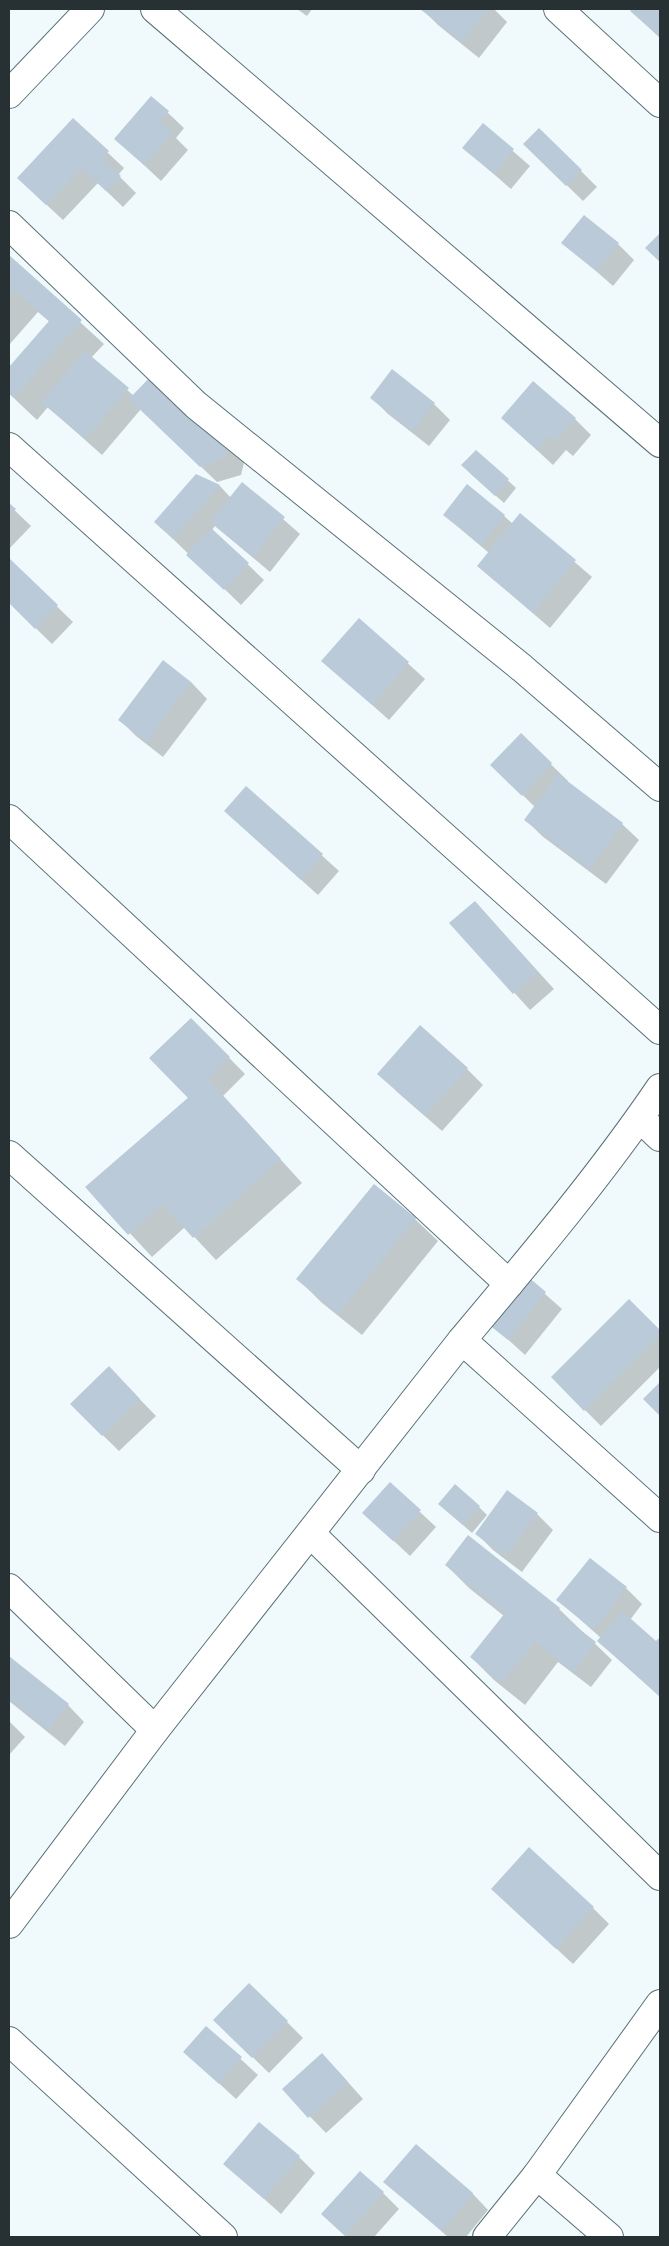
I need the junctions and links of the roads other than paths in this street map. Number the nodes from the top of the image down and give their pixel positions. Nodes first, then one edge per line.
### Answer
1 (90, 9) edge
2 (155, 9) edge
3 (558, 9) edge
4 (9, 94) edge
5 (660, 103) edge
6 (9, 225) edge
7 (660, 443) edge
8 (9, 447) edge
9 (660, 787) edge
10 (9, 819) edge
11 (660, 1030) edge
12 (660, 1088) edge
13 (640, 1118) junction
14 (660, 1137) edge
15 (9, 1155) edge
16 (510, 1284) junction
17 (462, 1340) junction
18 (361, 1470) junction
19 (660, 1518) edge
20 (310, 1534) junction
21 (9, 1588) edge
22 (155, 1730) junction
23 (660, 1876) edge
24 (9, 1924) edge
25 (660, 2004) edge
26 (9, 2041) edge
27 (537, 2175) junction
28 (223, 2237) edge
29 (488, 2237) edge
30 (608, 2237) edge

1 - 4 street
2 - 7 street
3 - 5 street
6 - 9 street
8 - 11 street
10 - 16 street
12 - 13 street
13 - 14 street
13 - 16 street
15 - 18 street
16 - 17 street
17 - 18 street
17 - 19 street
18 - 20 street
20 - 22 street
20 - 23 street
21 - 22 street
22 - 24 street
25 - 27 street
26 - 28 street
27 - 29 street
27 - 30 street

